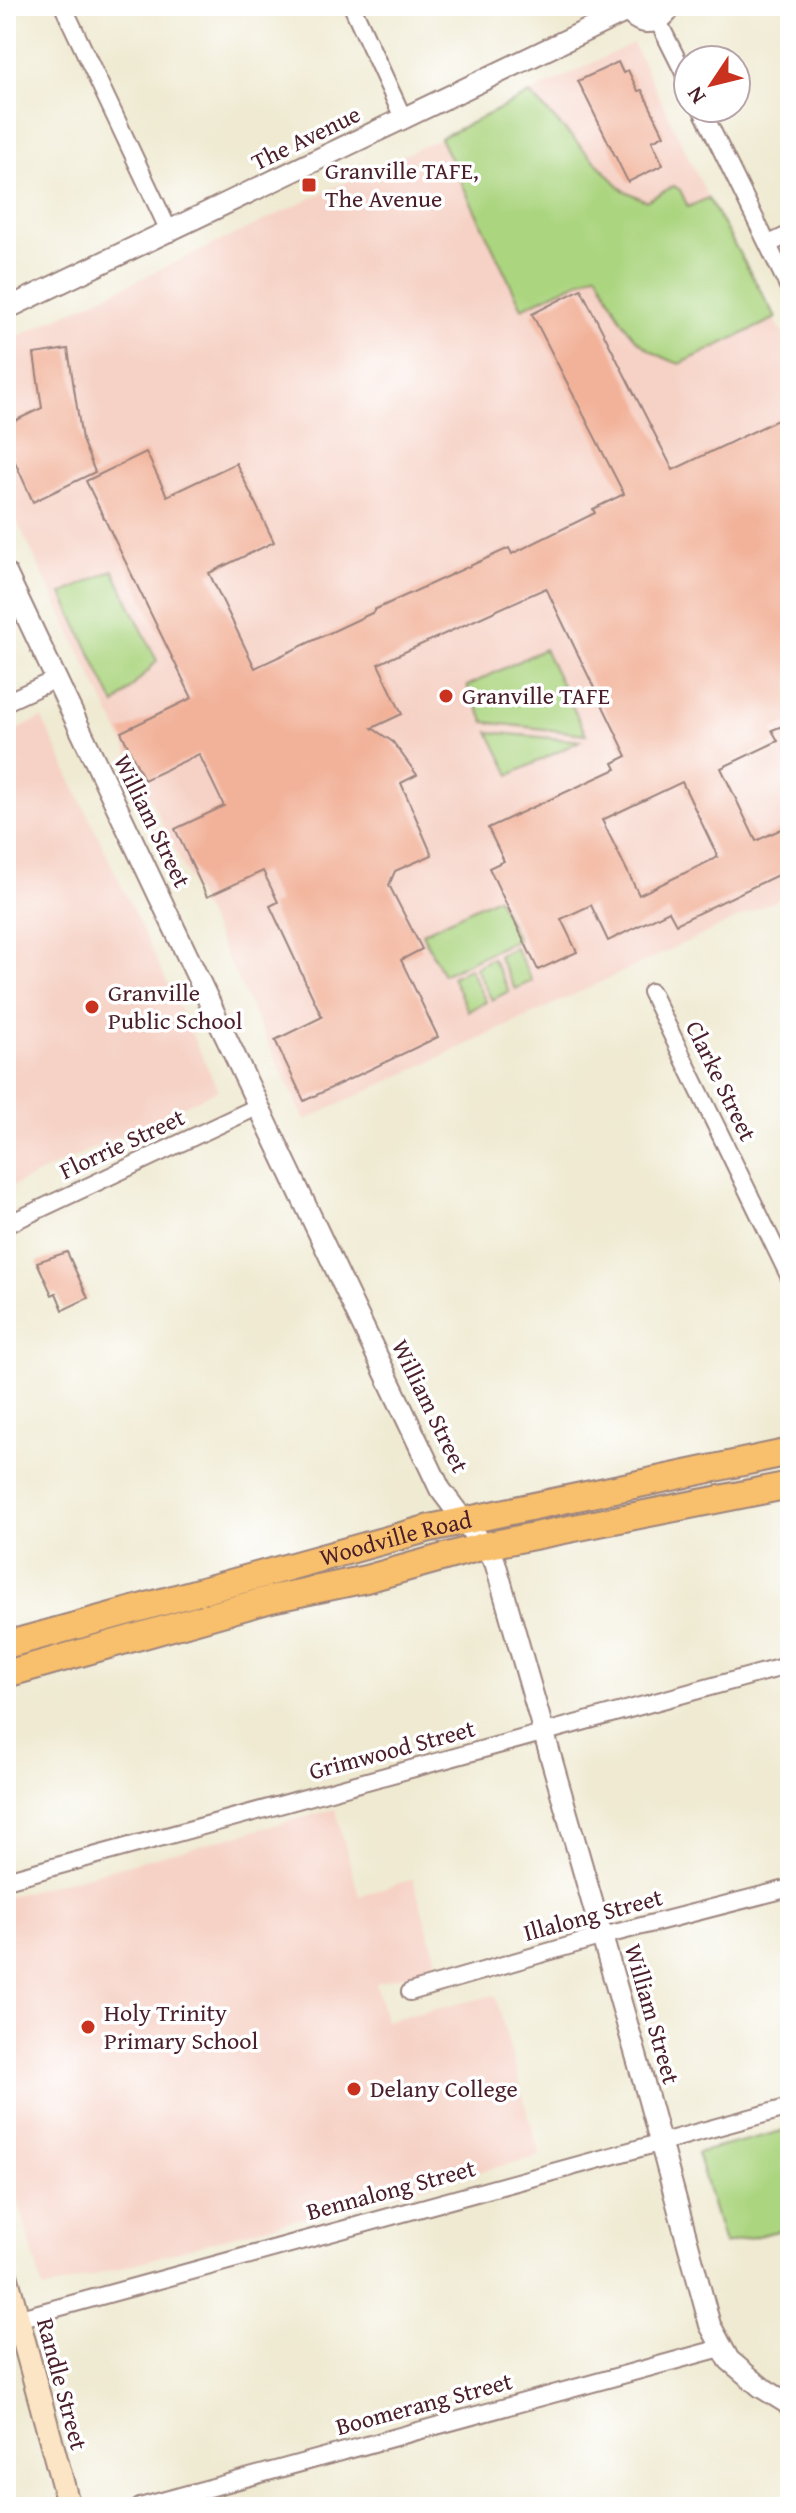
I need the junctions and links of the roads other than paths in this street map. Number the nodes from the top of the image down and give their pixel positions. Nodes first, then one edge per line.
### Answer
1 (63, 6) edge
2 (352, 6) edge
3 (627, 8) edge
4 (664, 13) edge
5 (675, 44) edge
6 (404, 120) junction
7 (709, 124) edge
8 (170, 233) junction
9 (790, 234) edge
10 (769, 244) junction
11 (790, 290) edge
12 (6, 309) edge
13 (6, 573) edge
14 (56, 679) junction
15 (6, 702) edge
16 (651, 992) dead end
17 (259, 1106) junction
18 (6, 1225) edge
19 (790, 1278) edge
20 (790, 1452) edge
21 (790, 1485) edge
22 (463, 1520) junction
23 (484, 1546) junction
24 (6, 1645) edge
25 (790, 1665) edge
26 (6, 1674) edge
27 (545, 1733) junction
28 (6, 1880) edge
29 (790, 1888) edge
30 (603, 1936) junction
31 (410, 1992) dead end
32 (790, 2107) edge
33 (660, 2141) junction
34 (6, 2275) edge
35 (12, 2320) edge
36 (721, 2348) junction
37 (790, 2405) edge
38 (69, 2507) edge
39 (140, 2507) edge

1 - 8 street
2 - 6 street
3 - 4 street
3 - 6 street, The Avenue
4 - 5 street
6 - 8 street, The Avenue
7 - 10 street
8 - 12 street, The Avenue
9 - 10 street
10 - 11 street
13 - 14 street, William Street
14 - 15 street
14 - 17 street, William Street
16 - 19 street, Clarke Street
17 - 18 street, Florrie Street
17 - 22 street, William Street
20 - 22 main road, Woodville Road
21 - 23 main road, Woodville Road
22 - 23 street, William Street
22 - 24 main road, Woodville Road
23 - 26 main road, Woodville Road
23 - 27 street, William Street
25 - 27 street, Grimwood Street
27 - 28 street, Grimwood Street
27 - 30 street, William Street
29 - 30 street, Illalong Street
30 - 31 street, Illalong Street
30 - 33 street, William Street
32 - 33 street, Bennalong Street
33 - 35 street, Bennalong Street
33 - 36 street, William Street
34 - 35 main road, Randle Street
35 - 38 main road, Randle Street
36 - 37 street, William Street
36 - 39 street, Boomerang Street

